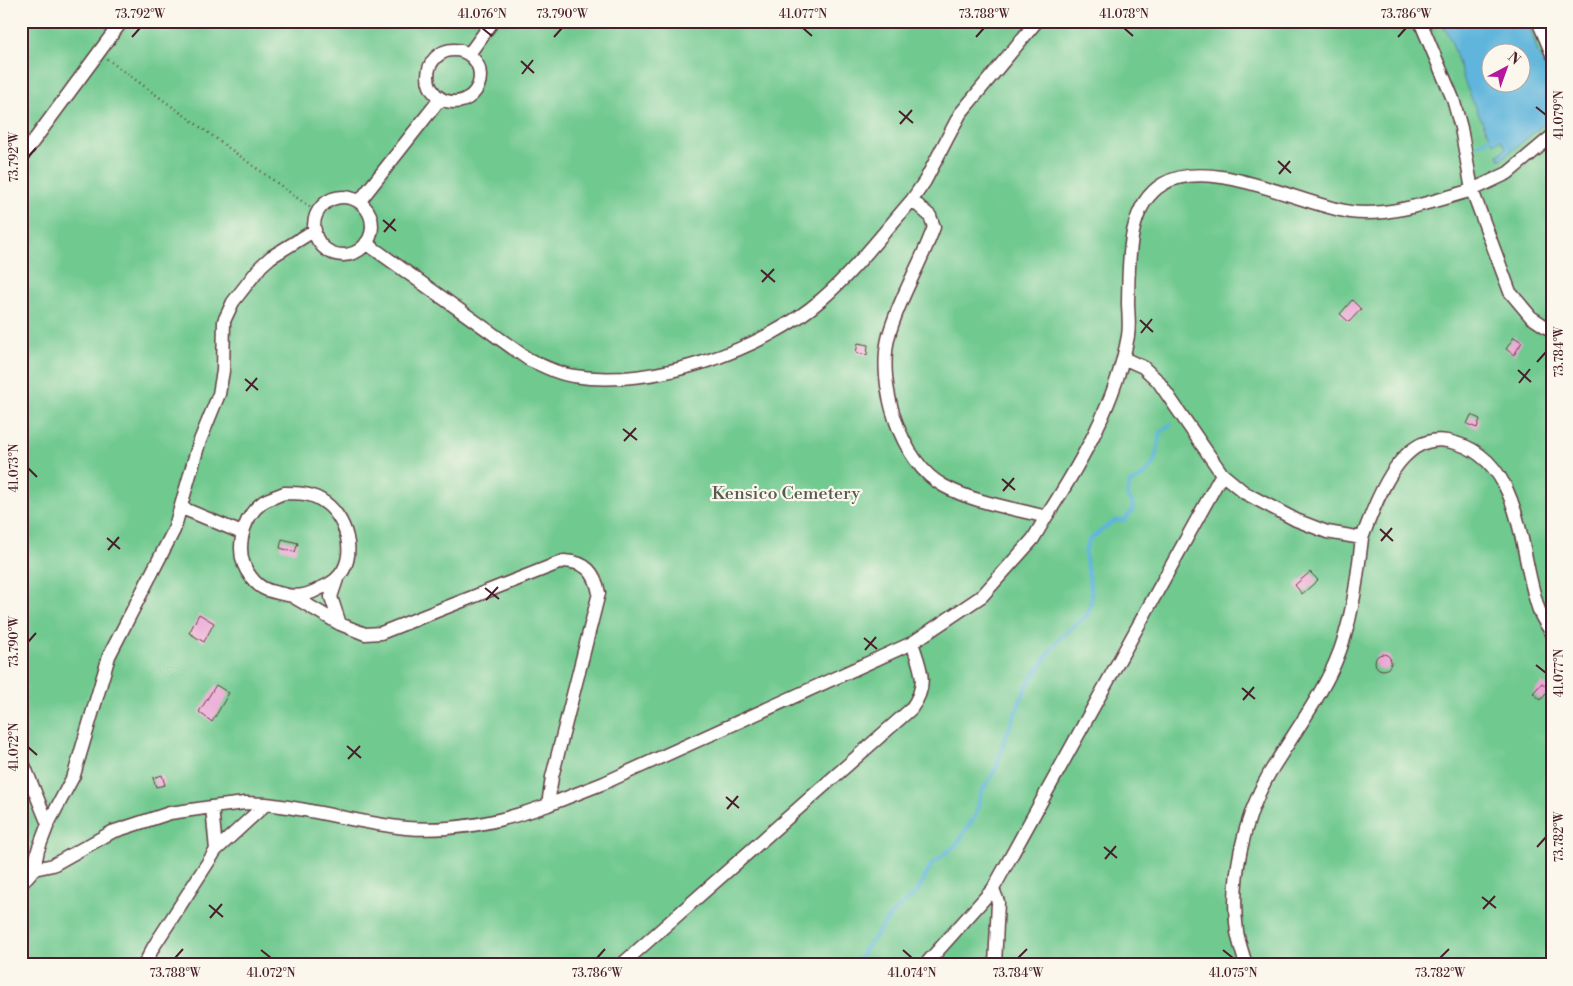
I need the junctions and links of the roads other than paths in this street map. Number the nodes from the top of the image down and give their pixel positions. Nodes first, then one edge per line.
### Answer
1 (122, 21) edge
2 (493, 21) edge
3 (1037, 21) edge
4 (1420, 21) edge
5 (1538, 21) edge
6 (469, 54) junction
7 (1552, 54) edge
8 (440, 99) junction
9 (1552, 136) edge
10 (21, 158) edge
11 (1472, 190) junction
12 (912, 200) junction
13 (359, 202) junction
14 (315, 230) junction
15 (366, 243) junction
16 (1552, 331) edge
17 (1124, 358) junction
18 (1222, 474) junction
19 (182, 508) junction
20 (1046, 516) junction
21 (242, 533) junction
22 (1362, 538) junction
23 (337, 579) junction
24 (292, 596) junction
25 (340, 624) junction
26 (1552, 633) edge
27 (912, 643) junction
28 (21, 758) edge
29 (266, 804) junction
30 (548, 805) junction
31 (212, 807) junction
32 (48, 824) junction
33 (216, 850) junction
34 (34, 869) junction
35 (21, 884) edge
36 (992, 889) junction
37 (144, 965) edge
38 (621, 965) edge
39 (925, 965) edge
40 (995, 965) edge
41 (1246, 965) edge

1 - 10 lane
2 - 6 lane
3 - 12 lane
4 - 11 lane
5 - 7 lane
6 - 8 lane
6 - 8 lane
8 - 13 lane
9 - 11 lane
11 - 16 lane
11 - 17 lane
12 - 15 lane
12 - 20 lane
13 - 14 lane
13 - 15 lane
14 - 15 lane
14 - 19 lane
17 - 18 lane
17 - 20 lane
18 - 22 lane
18 - 36 lane
19 - 21 lane
19 - 32 lane
20 - 27 lane
21 - 23 lane
21 - 24 lane
22 - 26 lane
22 - 41 lane
23 - 24 lane
23 - 25 lane
24 - 25 lane
25 - 30 lane
27 - 30 lane
27 - 38 lane
28 - 32 lane
29 - 30 lane
29 - 31 lane
29 - 33 lane
31 - 33 lane
31 - 34 lane
32 - 34 lane
33 - 37 lane
34 - 35 lane
36 - 39 lane
36 - 40 lane

